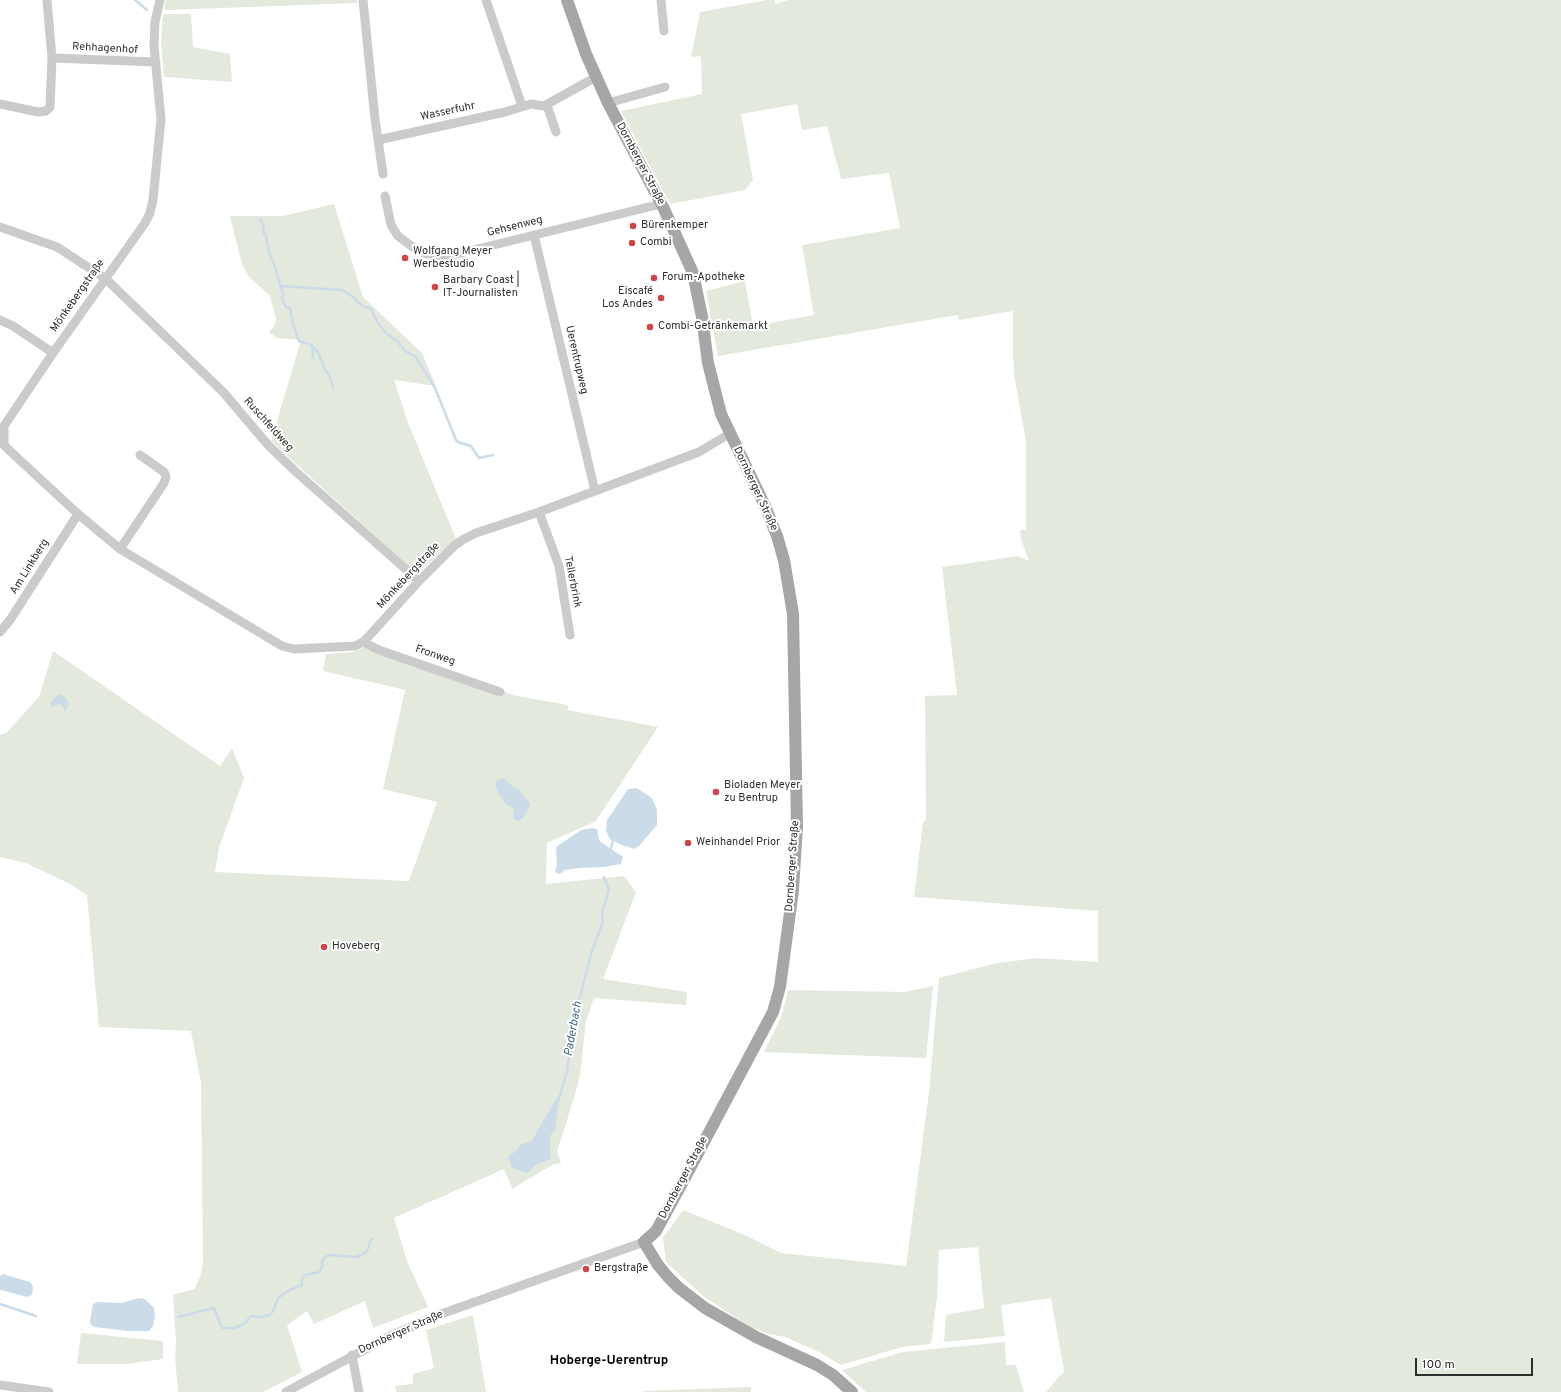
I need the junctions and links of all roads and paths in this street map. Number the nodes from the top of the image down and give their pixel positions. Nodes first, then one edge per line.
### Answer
1 (47, 0) edge
2 (160, 0) edge
3 (363, 0) edge
4 (486, 0) edge
5 (567, 0) edge
6 (661, 0) edge
7 (664, 31) dead end
8 (52, 58) junction
9 (156, 62) junction
10 (596, 77) junction
11 (665, 87) dead end
12 (608, 102) junction
13 (0, 104) edge
14 (547, 105) junction
15 (522, 106) junction
16 (556, 132) dead end
17 (378, 140) junction
18 (383, 174) dead end
19 (385, 196) dead end
20 (661, 204) junction
21 (0, 227) edge
22 (534, 235) junction
23 (106, 279) junction
24 (0, 320) edge
25 (53, 353) junction
26 (2, 434) edge
27 (729, 434) junction
28 (140, 455) dead end
29 (595, 491) junction
30 (539, 512) junction
31 (78, 514) junction
32 (120, 549) junction
33 (419, 581) junction
34 (0, 632) edge
35 (570, 635) dead end
36 (363, 642) junction
37 (500, 692) dead end
38 (644, 1242) junction
39 (352, 1355) junction
40 (4, 1388) edge
41 (49, 1392) edge
42 (286, 1392) edge
43 (359, 1392) edge
44 (852, 1392) edge

1 - 8 street
2 - 9 street, Mönkebergstraße
3 - 17 street
4 - 15 street
5 - 10 main road, Dornberger Straße
6 - 7 street
8 - 9 street, Rehhagenhof
8 - 13 street
9 - 23 street, Mönkebergstraße
10 - 12 main road, Dornberger Straße
10 - 14 street
11 - 12 street
12 - 20 main road, Dornberger Straße
14 - 15 street, Wasserfuhr
14 - 16 street
15 - 17 street, Wasserfuhr
17 - 18 street
19 - 22 street, Gehsenweg
20 - 22 street, Gehsenweg
20 - 27 main road, Dornberger Straße
21 - 23 street, Ruschfeldweg
22 - 29 street, Uerentrupweg
23 - 25 street, Mönkebergstraße
23 - 33 street, Ruschfeldweg
24 - 25 street
25 - 26 street, Mönkebergstraße
26 - 31 street, Mönkebergstraße
27 - 29 street, Mönkebergstraße
27 - 38 main road, Dornberger Straße
28 - 32 street
29 - 30 street, Mönkebergstraße
30 - 33 street, Mönkebergstraße
30 - 35 street, Tellerbrink
31 - 32 street, Mönkebergstraße
31 - 34 street, Am Linkberg
32 - 36 street, Mönkebergstraße
33 - 36 street, Mönkebergstraße
36 - 37 street, Fronweg
38 - 39 street, Dornberger Straße
38 - 44 main road
39 - 42 street, Dornberger Straße
39 - 43 street
40 - 41 street

